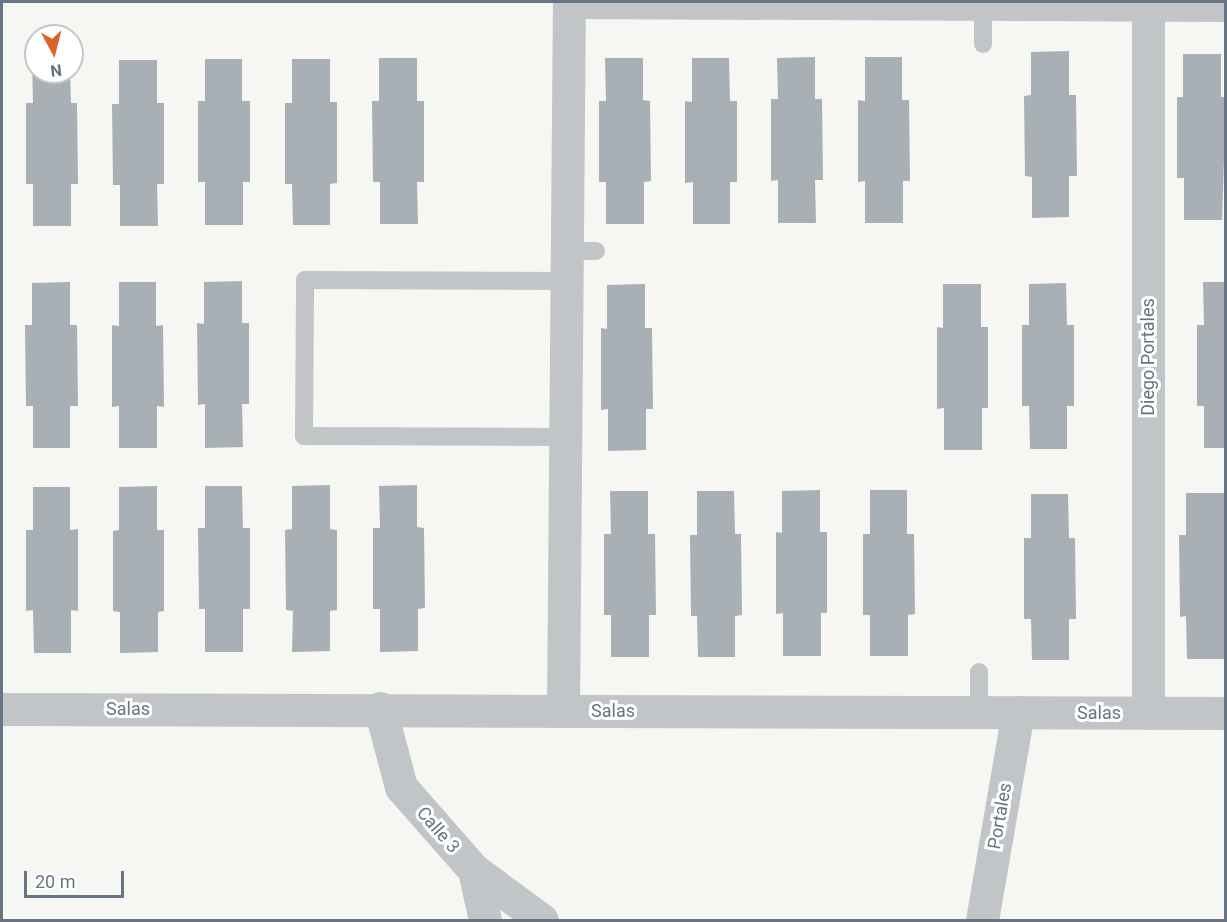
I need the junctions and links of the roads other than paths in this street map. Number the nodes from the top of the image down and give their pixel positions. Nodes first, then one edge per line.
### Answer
1 (568, 2) edge
2 (1148, 3) edge
3 (983, 4) junction
4 (1226, 4) edge
5 (983, 44) dead end
6 (576, 261) junction
7 (565, 437) junction
8 (979, 672) dead end
9 (380, 708) junction
10 (2, 709) edge
11 (563, 711) junction
12 (979, 712) junction
13 (1018, 712) junction
14 (1148, 713) junction
15 (1226, 713) edge
16 (474, 870) junction
17 (485, 921) edge
18 (542, 921) edge
19 (982, 921) edge

1 - 3 street
1 - 6 street
2 - 3 street
2 - 4 street
2 - 14 street, Diego Portales
3 - 5 lane
6 - 7 street
6 - 7 lane
7 - 11 street
8 - 12 lane
9 - 10 street, Salas
9 - 11 street, Salas
9 - 16 street, Calle 3
11 - 12 street, Salas
12 - 13 street, Salas
13 - 14 street, Salas
13 - 19 street, Portales
14 - 15 street, Salas
16 - 17 street
16 - 18 street, Calle 3

